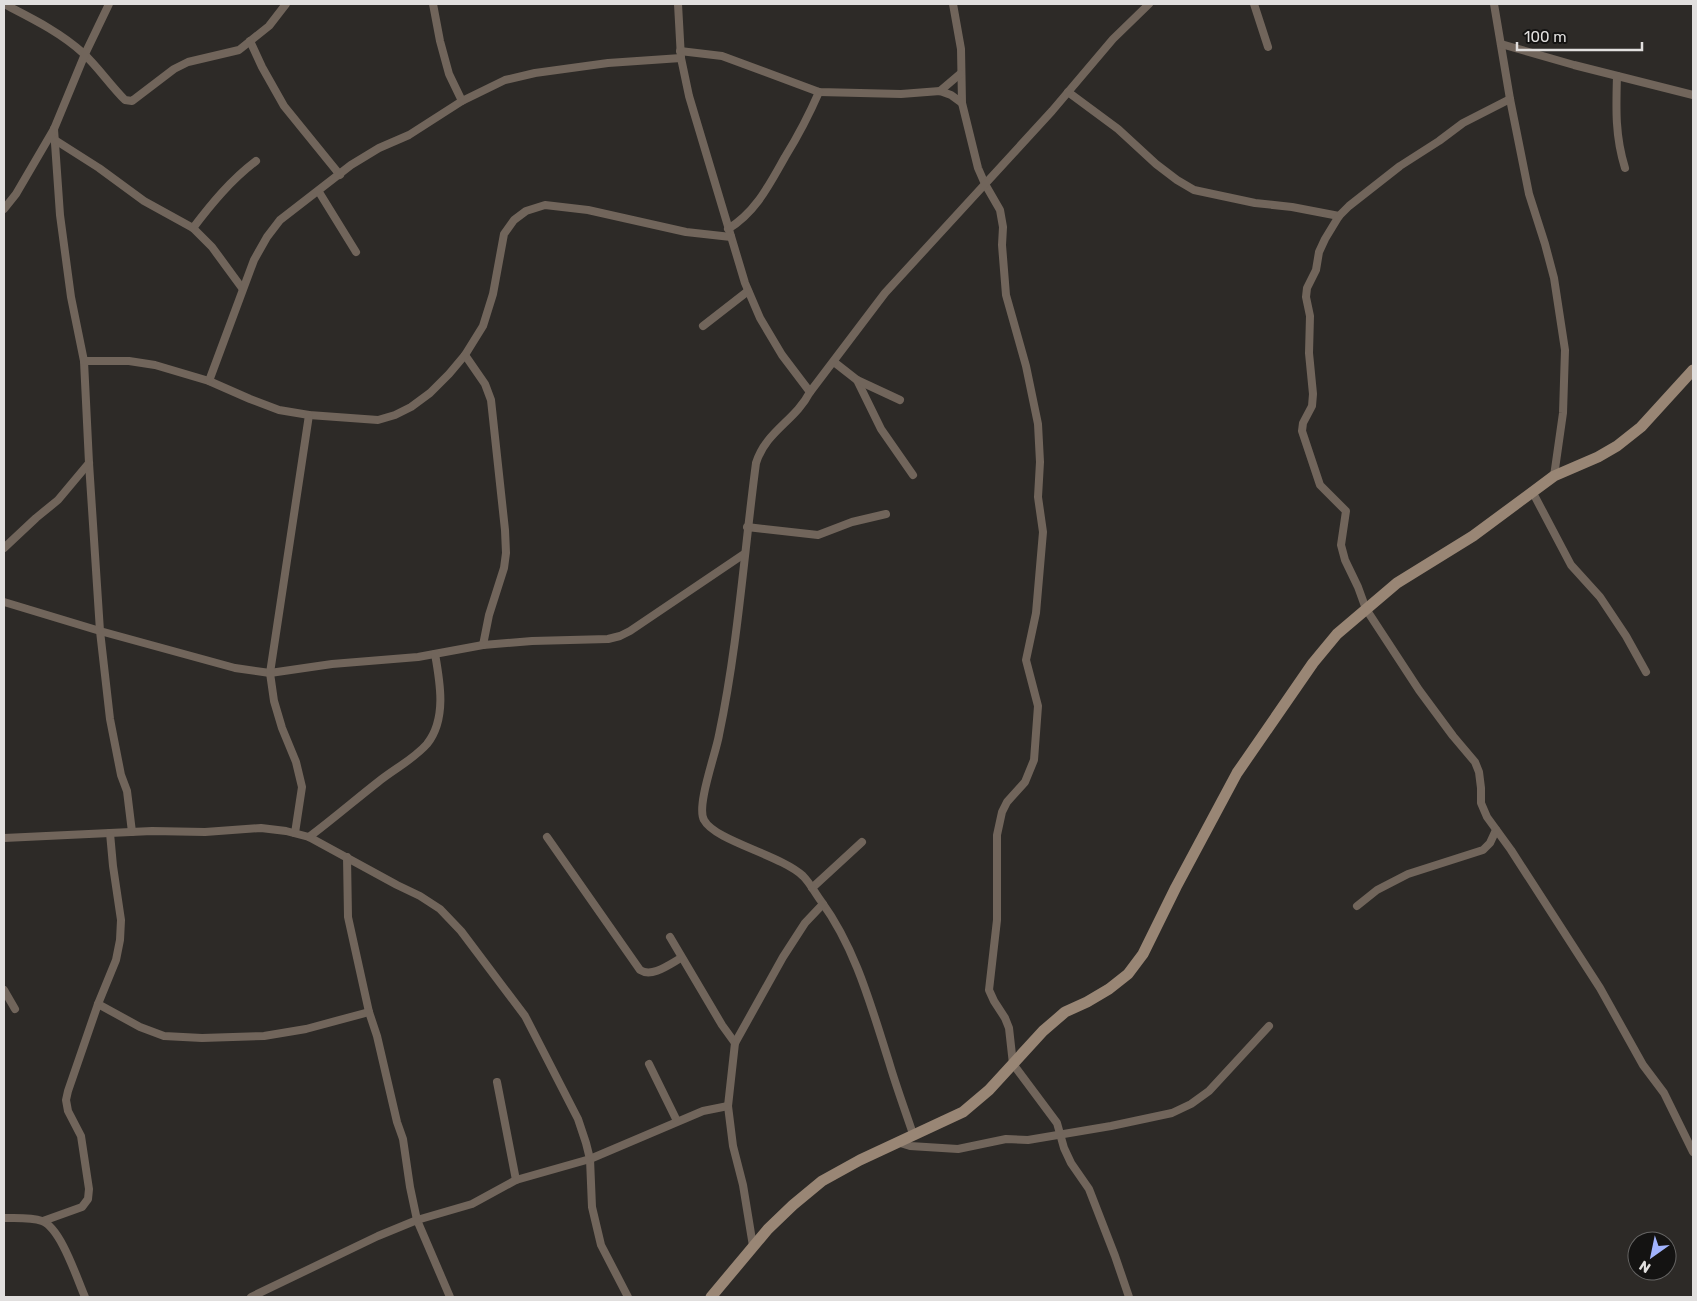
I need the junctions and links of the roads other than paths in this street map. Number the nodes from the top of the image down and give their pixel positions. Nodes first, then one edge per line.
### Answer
1 (4, 4) edge
2 (110, 4) edge
3 (286, 4) edge
4 (433, 4) edge
5 (678, 4) edge
6 (953, 4) edge
7 (1149, 4) edge
8 (1254, 4) edge
9 (1494, 4) edge
10 (250, 41) junction
11 (1501, 44) junction
12 (1268, 47) dead end
13 (85, 54) junction
14 (681, 55) junction
15 (960, 74) junction
16 (1617, 76) junction
17 (819, 92) junction
18 (940, 92) junction
19 (1068, 92) junction
20 (1693, 95) edge
21 (1510, 99) junction
22 (462, 101) junction
23 (962, 103) junction
24 (54, 129) junction
25 (55, 140) junction
26 (256, 161) dead end
27 (1625, 168) dead end
28 (340, 175) junction
29 (984, 184) junction
30 (319, 192) junction
31 (4, 209) edge
32 (1339, 216) junction
33 (193, 228) junction
34 (730, 233) junction
35 (356, 252) dead end
36 (242, 288) junction
37 (748, 291) junction
38 (703, 326) dead end
39 (465, 355) junction
40 (84, 360) junction
41 (834, 362) junction
42 (1693, 370) edge
43 (857, 380) junction
44 (209, 381) junction
45 (810, 392) junction
46 (900, 400) dead end
47 (310, 415) junction
48 (89, 463) junction
49 (913, 475) dead end
50 (1554, 476) junction
51 (1532, 491) junction
52 (886, 514) dead end
53 (747, 527) junction
54 (4, 548) edge
55 (744, 554) junction
56 (4, 602) edge
57 (1366, 609) junction
58 (100, 631) junction
59 (483, 645) junction
60 (435, 654) junction
61 (1646, 672) dead end
62 (270, 673) junction
63 (1496, 830) junction
64 (132, 832) junction
65 (110, 833) junction
66 (295, 833) junction
67 (309, 837) junction
68 (548, 837) dead end
69 (4, 838) edge
70 (862, 842) dead end
71 (347, 857) junction
72 (812, 888) junction
73 (824, 904) junction
74 (1358, 906) dead end
75 (670, 937) dead end
76 (681, 958) junction
77 (4, 990) edge
78 (98, 1004) junction
79 (15, 1009) dead end
80 (369, 1012) junction
81 (1269, 1026) dead end
82 (735, 1043) junction
83 (649, 1064) dead end
84 (1013, 1064) junction
85 (497, 1082) dead end
86 (728, 1106) junction
87 (677, 1121) junction
88 (913, 1134) junction
89 (1061, 1134) junction
90 (897, 1142) junction
91 (1693, 1152) edge
92 (590, 1159) junction
93 (516, 1180) junction
94 (4, 1218) edge
95 (417, 1220) junction
96 (43, 1221) junction
97 (753, 1246) junction
98 (85, 1297) edge
99 (251, 1297) edge
100 (450, 1297) edge
101 (628, 1297) edge
102 (711, 1297) edge
103 (1128, 1297) edge

1 - 13 street
2 - 13 street
3 - 10 street
4 - 22 street
5 - 14 street
6 - 15 street
7 - 19 street
8 - 12 street
9 - 11 street
10 - 13 street
10 - 28 street
11 - 16 street
11 - 21 street
13 - 24 street
14 - 17 street
14 - 22 street
14 - 34 street
15 - 18 street
15 - 23 street
16 - 20 street
16 - 27 street
17 - 18 street
17 - 34 street
18 - 23 street
19 - 29 street
19 - 32 street
21 - 32 street
21 - 50 street
22 - 28 street
23 - 29 street
24 - 25 street
24 - 31 street
25 - 33 street
25 - 40 street
26 - 33 street
28 - 30 street
29 - 41 street
29 - 84 street
30 - 35 street
30 - 36 street
32 - 57 street
33 - 36 street
34 - 37 street
34 - 39 street
36 - 44 street
37 - 38 street
37 - 45 street
39 - 47 street
39 - 59 street
40 - 44 street
40 - 48 street
41 - 43 street
41 - 45 street
42 - 50 street
43 - 46 street
43 - 49 street
44 - 47 street
45 - 53 street
47 - 62 street
48 - 54 street
48 - 58 street
50 - 51 street
51 - 57 street
51 - 61 street
52 - 53 street
53 - 55 street
55 - 59 street
55 - 72 street
56 - 58 street
57 - 63 street
57 - 84 street
58 - 62 street
58 - 64 street
59 - 60 street
60 - 62 street
60 - 67 street
62 - 66 street
63 - 74 street
63 - 91 street
64 - 65 street
64 - 66 street
65 - 69 street
65 - 78 street
66 - 67 street
67 - 71 street
68 - 76 street
70 - 72 street
71 - 80 street
71 - 92 street
72 - 73 street
73 - 82 street
73 - 88 street
75 - 76 street
76 - 82 street
77 - 79 street
78 - 80 street
78 - 96 street
80 - 95 street
81 - 89 street
82 - 86 street
83 - 87 street
84 - 88 street
84 - 89 street
85 - 93 street
86 - 87 street
86 - 97 street
87 - 92 street
88 - 90 street
89 - 90 street
89 - 103 street
90 - 97 street
92 - 93 street
92 - 101 street
93 - 95 street
94 - 96 street
95 - 99 street
95 - 100 street
96 - 98 street
97 - 102 street

